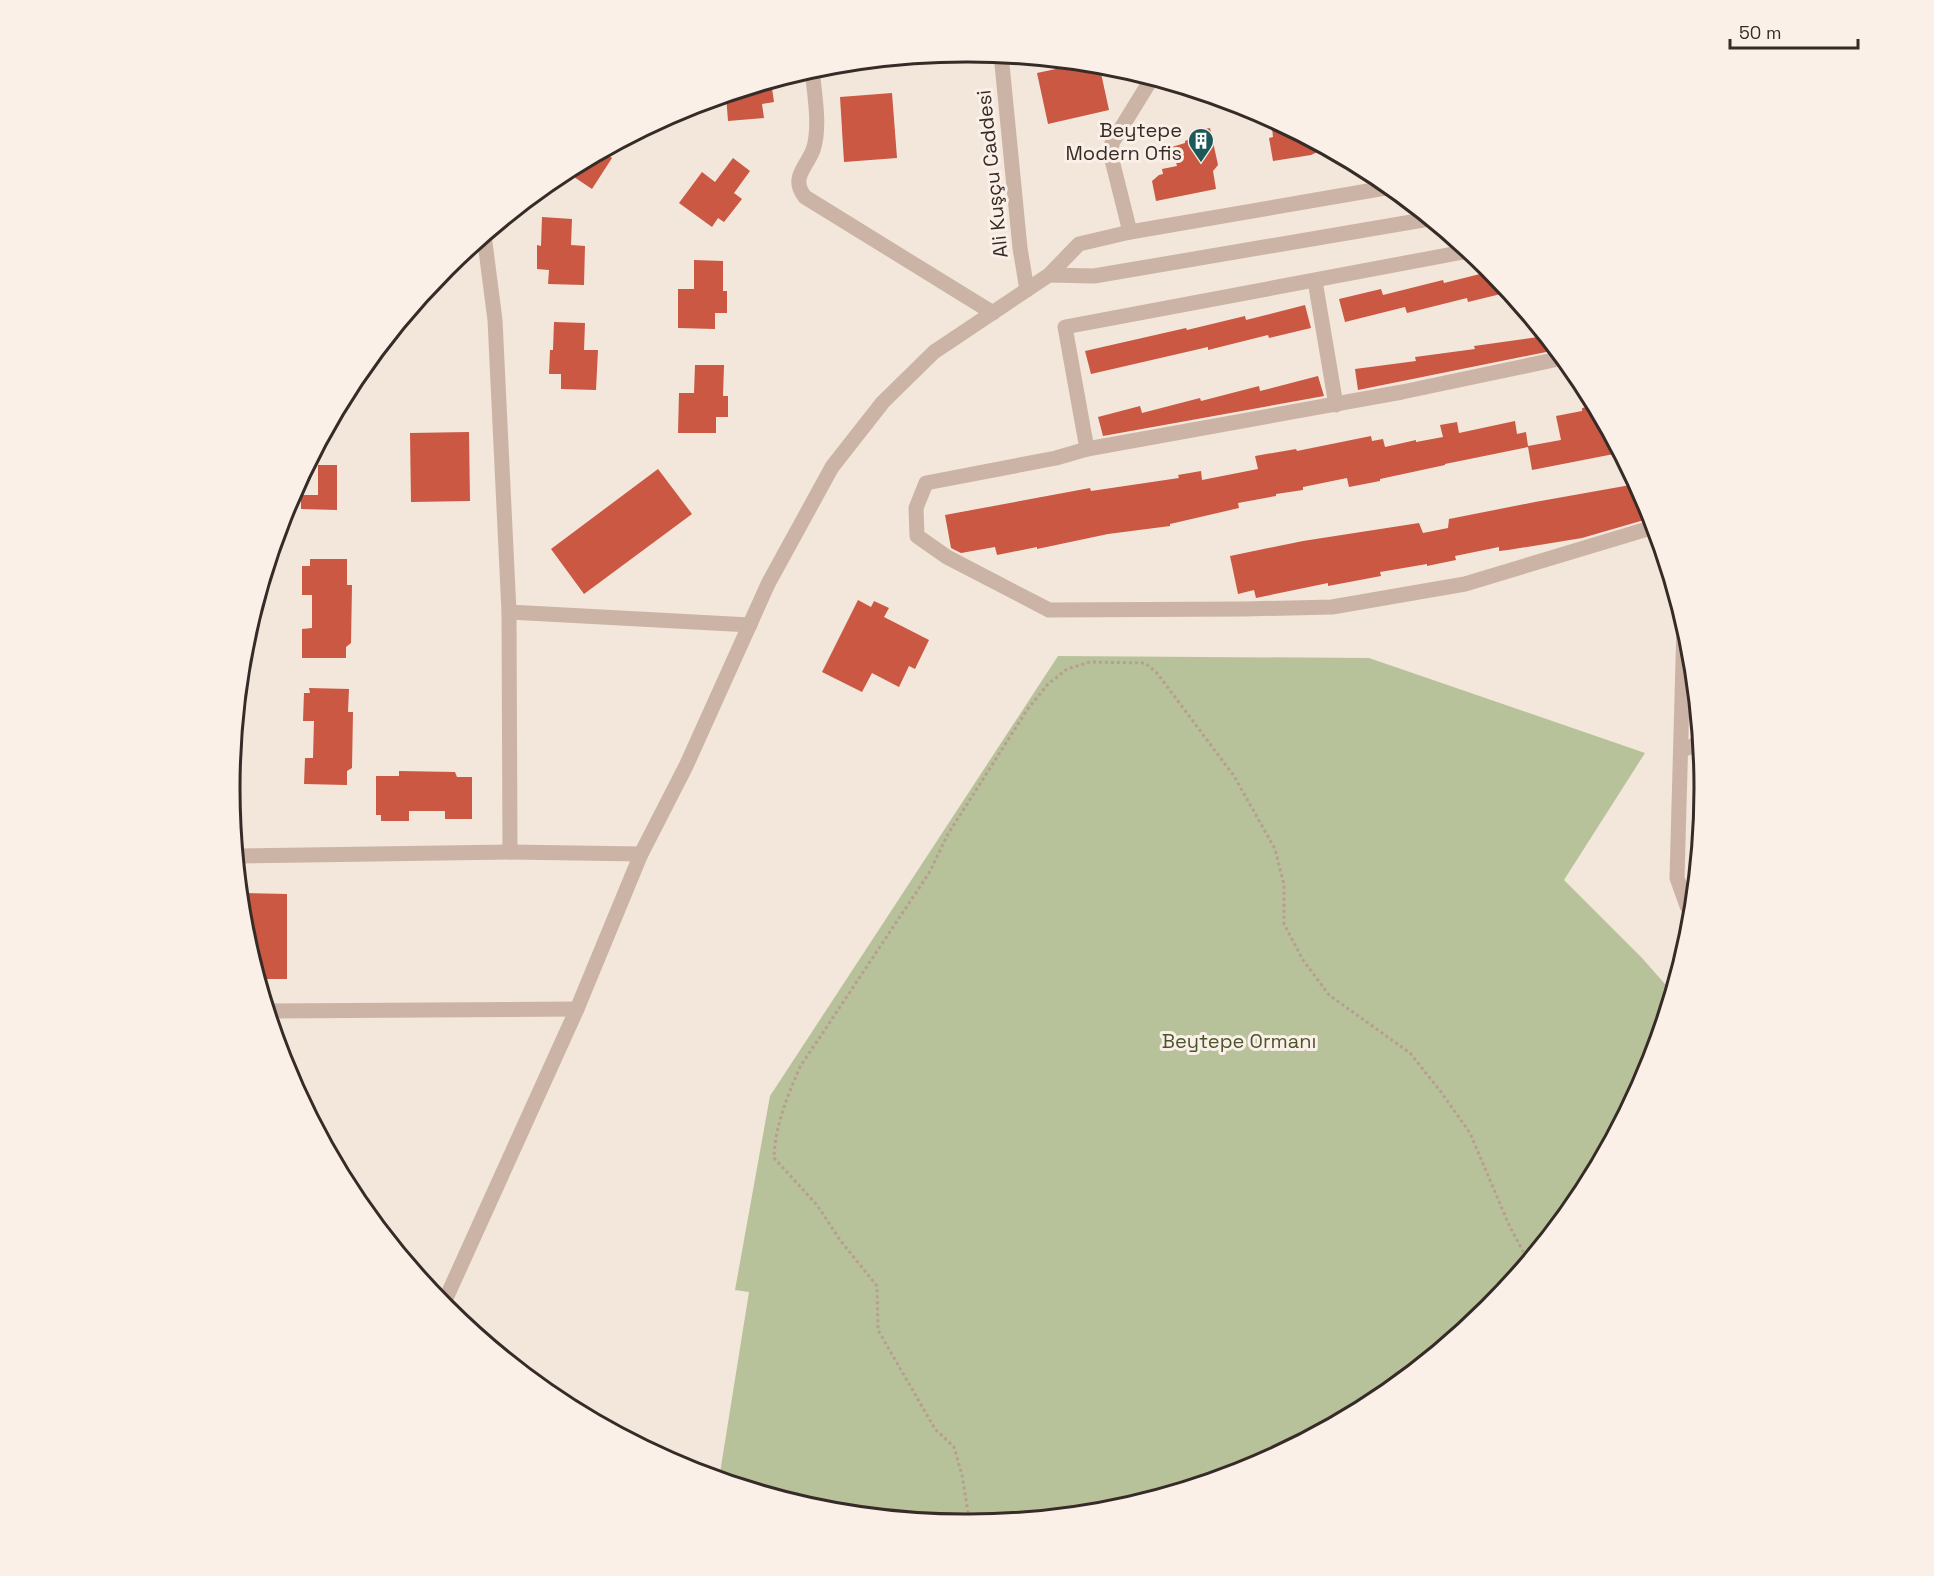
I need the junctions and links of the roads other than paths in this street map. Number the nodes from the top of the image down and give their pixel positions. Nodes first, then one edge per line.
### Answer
1 (1002, 63) edge
2 (813, 78) edge
3 (1148, 84) edge
4 (1378, 189) edge
5 (1420, 221) edge
6 (1131, 232) junction
7 (485, 245) edge
8 (1458, 253) edge
9 (1049, 275) junction
10 (1315, 281) junction
11 (1027, 290) junction
12 (993, 313) junction
13 (1553, 360) edge
14 (1336, 405) junction
15 (1087, 449) junction
16 (1646, 530) edge
17 (509, 612) junction
18 (750, 625) junction
19 (1683, 668) edge
20 (1692, 746) edge
21 (1682, 750) junction
22 (510, 852) junction
23 (641, 854) junction
24 (244, 856) edge
25 (1685, 898) edge
26 (577, 1010) junction
27 (276, 1011) edge
28 (447, 1296) edge

1 - 11 street, Ali Kuşçu Caddesi
2 - 12 street
3 - 6 street
4 - 6 street
5 - 9 street
6 - 9 street
7 - 17 street
8 - 10 street
9 - 11 street
10 - 14 street
10 - 15 street
11 - 12 street
12 - 18 street
13 - 14 street
14 - 15 street
15 - 16 street
17 - 18 street
17 - 22 street
18 - 23 street
19 - 21 street
20 - 21 street
21 - 25 street
22 - 23 street
22 - 24 street
23 - 26 street
26 - 27 street
26 - 28 street

